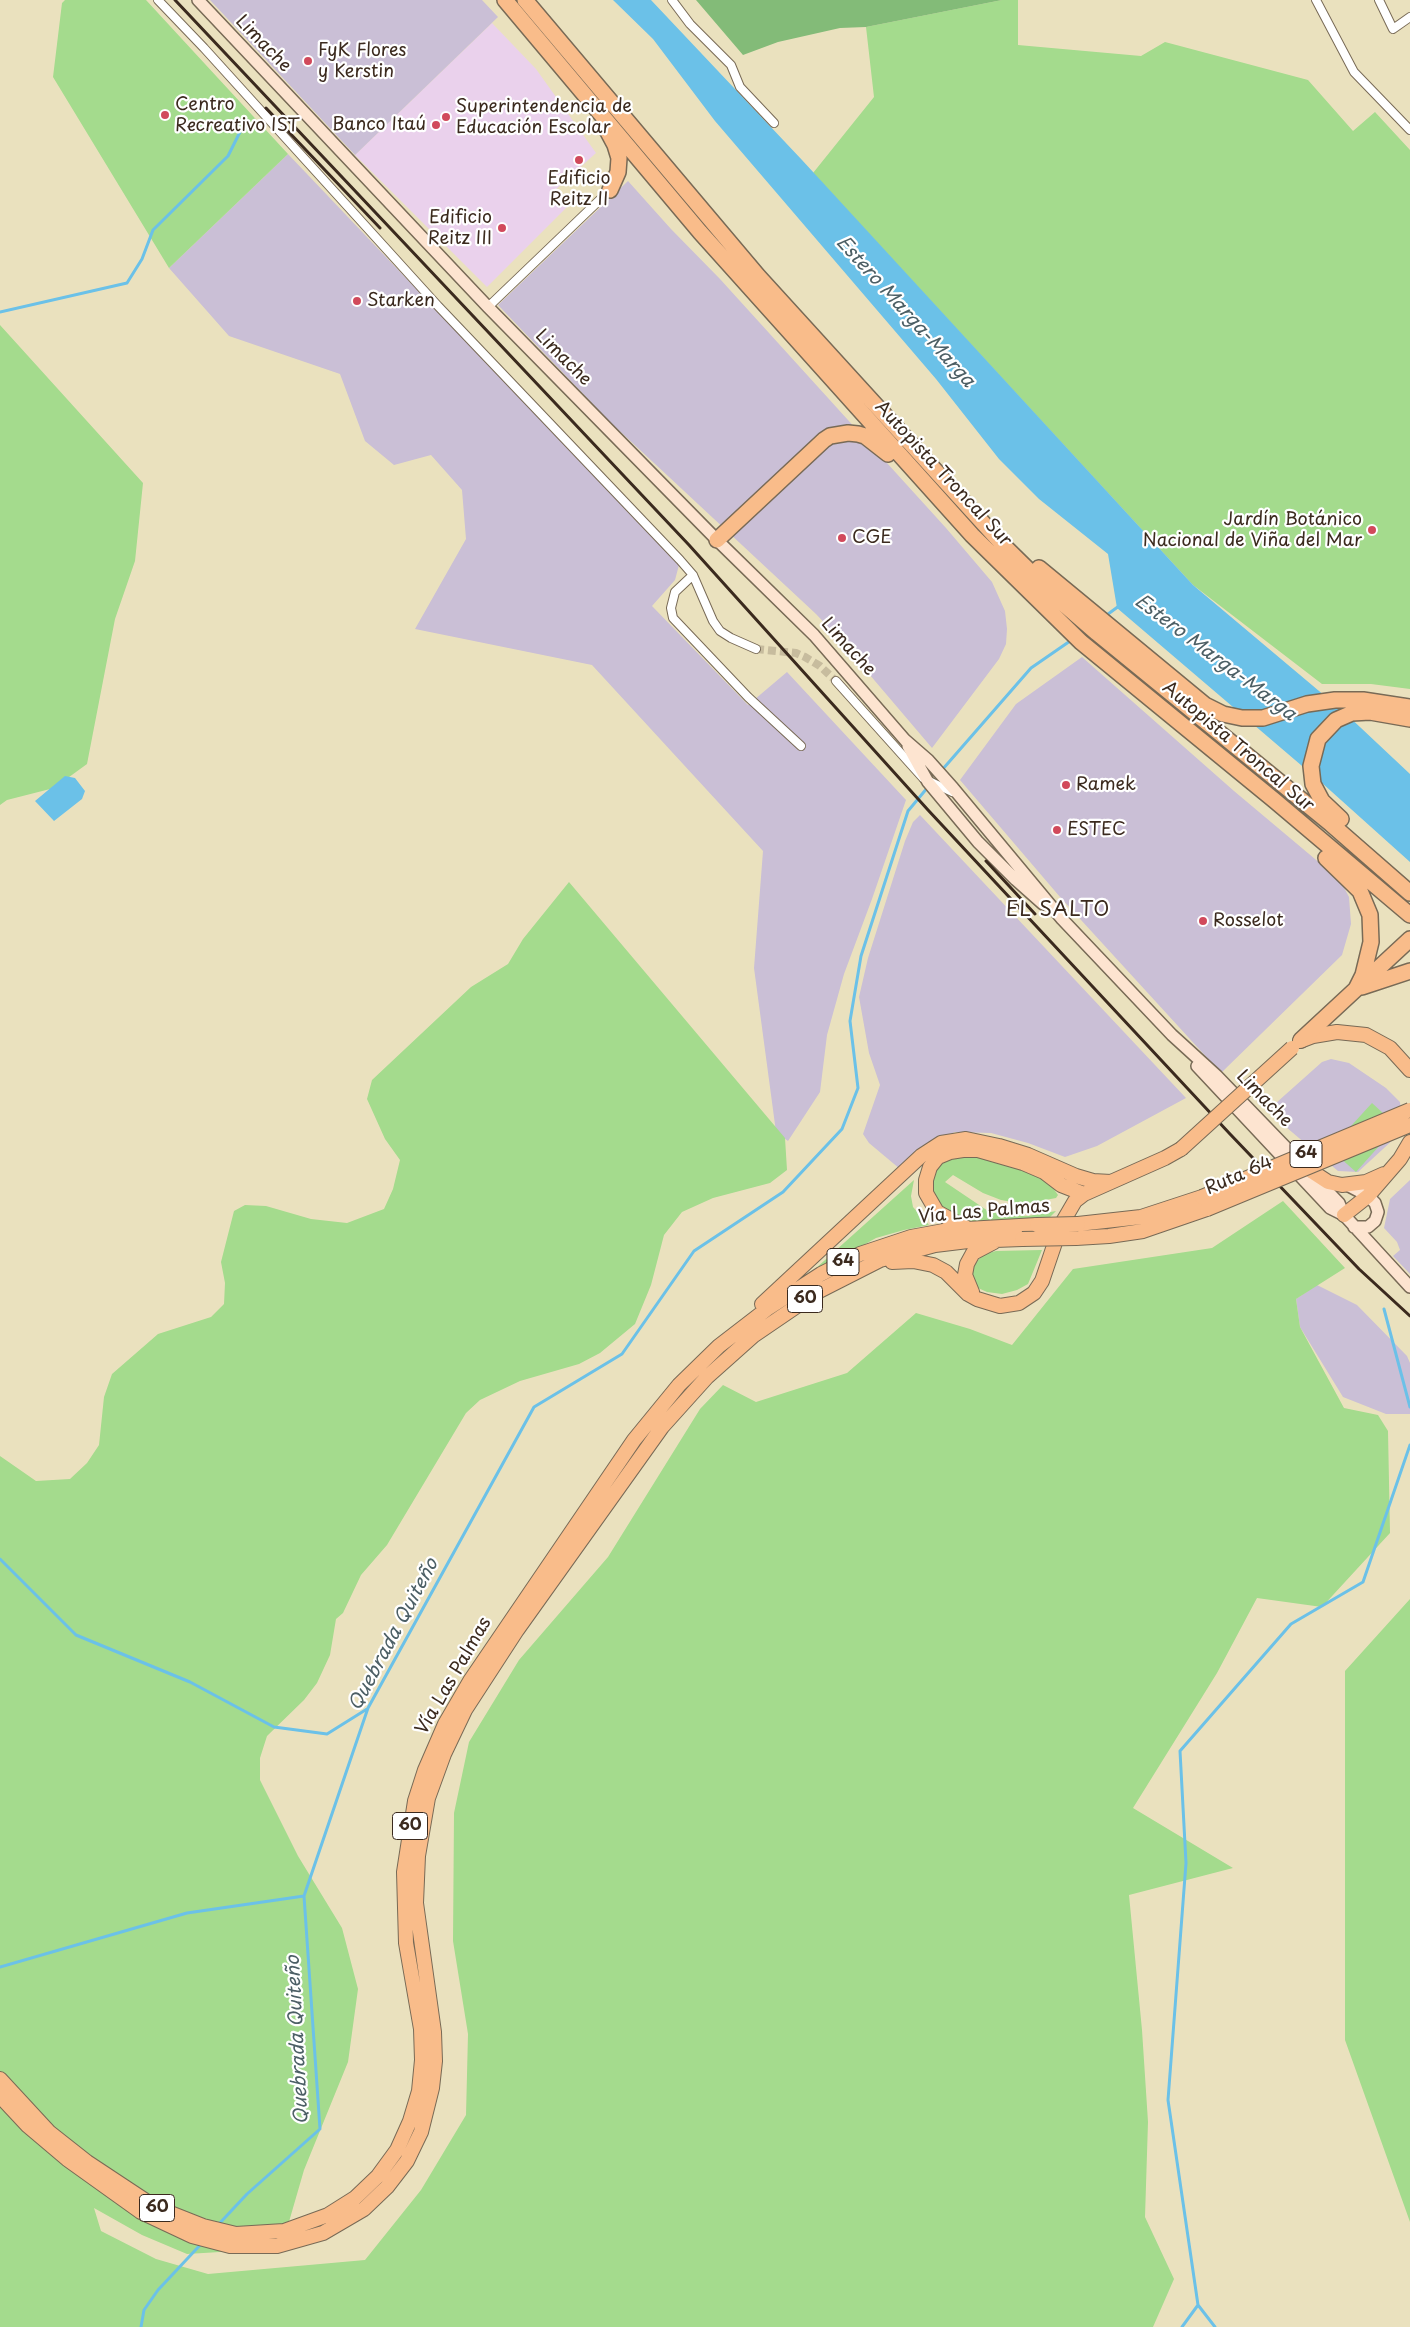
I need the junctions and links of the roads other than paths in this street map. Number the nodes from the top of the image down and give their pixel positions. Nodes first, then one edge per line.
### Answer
1 (158, 0) edge
2 (198, 0) edge
3 (505, 0) edge
4 (525, 0) edge
5 (672, 0) edge
6 (1316, 0) edge
7 (1379, 0) edge
8 (1410, 17) edge
9 (586, 95) junction
10 (774, 123) dead end
11 (1410, 130) edge
12 (610, 190) joint
13 (488, 307) junction
14 (912, 470) junction
15 (717, 540) junction
16 (693, 575) junction
17 (1059, 602) junction
18 (1101, 628) junction
19 (1081, 642) junction
20 (756, 649) tunnel mouth
21 (836, 681) tunnel mouth
22 (1410, 707) edge
23 (1410, 720) edge
24 (905, 740) junction
25 (801, 746) dead end
26 (923, 776) junction
27 (951, 793) junction
28 (1410, 880) edge
29 (1410, 893) edge
30 (1410, 916) edge
31 (1062, 919) junction
32 (1410, 939) edge
33 (1410, 971) edge
34 (1356, 989) junction
35 (1172, 1035) junction
36 (1297, 1044) junction
37 (1410, 1070) edge
38 (1410, 1110) edge
39 (1410, 1125) edge
40 (1410, 1142) edge
41 (1305, 1167) junction
42 (1389, 1171) junction
43 (1111, 1182) junction
44 (1061, 1185) junction
45 (1347, 1185) junction
46 (1084, 1194) junction
47 (1368, 1196) junction
48 (1204, 1203) junction
49 (1071, 1206) junction
50 (1344, 1215) junction
51 (1354, 1226) junction
52 (969, 1229) junction
53 (1077, 1231) junction
54 (999, 1240) junction
55 (862, 1268) junction
56 (1410, 1287) edge
57 (981, 1301) junction
58 (733, 1335) junction
59 (0, 2079) edge
60 (0, 2096) edge
61 (88, 2168) junction
62 (233, 2240) junction

1 - 16 street
2 - 13 main road, Limache
3 - 9 highway, Autopista Troncal Sur
4 - 17 highway, Autopista Troncal Sur
5 - 10 street
6 - 11 street
7 - 8 street
9 - 12 highway
9 - 14 highway, Autopista Troncal Sur
12 - 13 street
13 - 15 main road, Limache
14 - 15 highway
14 - 17 highway, Autopista Troncal Sur
15 - 24 main road, Limache
16 - 20 street
16 - 25 street
17 - 18 highway
17 - 19 highway, Autopista Troncal Sur
18 - 22 highway
18 - 29 highway, Autopista Troncal Sur
19 - 30 highway, Autopista Troncal Sur
19 - 34 highway
21 - 26 street, Limache
23 - 28 highway
24 - 26 main road, Limache
24 - 27 main road, Limache
26 - 27 main road, Limache
27 - 31 main road, Limache
27 - 31 main road, Limache
31 - 35 main road, Limache
32 - 34 highway
33 - 34 highway
34 - 36 highway
35 - 41 main road, Limache
35 - 50 main road, Limache
36 - 37 highway
36 - 43 highway, bridge
38 - 48 highway, Ruta 64 / 64, bridge
39 - 48 highway, Ruta 64 / 64, bridge
40 - 42 highway
41 - 45 highway
41 - 50 main road, Limache
42 - 45 highway
42 - 47 highway
43 - 46 highway
43 - 58 highway
44 - 46 highway
44 - 49 highway
44 - 52 highway
45 - 47 main road
46 - 49 highway
47 - 50 highway
47 - 51 main road
48 - 53 highway, Ruta 64 / 64
49 - 57 highway
50 - 51 main road, Limache
51 - 56 main road, Limache
52 - 53 highway, Vía Las Palmas / 64, bridge
52 - 58 highway, Vía Las Palmas / 64
53 - 54 highway, Vía Las Palmas / 64, bridge
54 - 55 highway, Vía Las Palmas / 64
54 - 57 highway
55 - 57 highway
55 - 62 highway, Vía Las Palmas / 60
58 - 62 highway, Vía Las Palmas / 60
59 - 61 highway, Vía Las Palmas / 60
60 - 61 highway, Vía Las Palmas / 60
61 - 62 highway, Vía Las Palmas / 60

